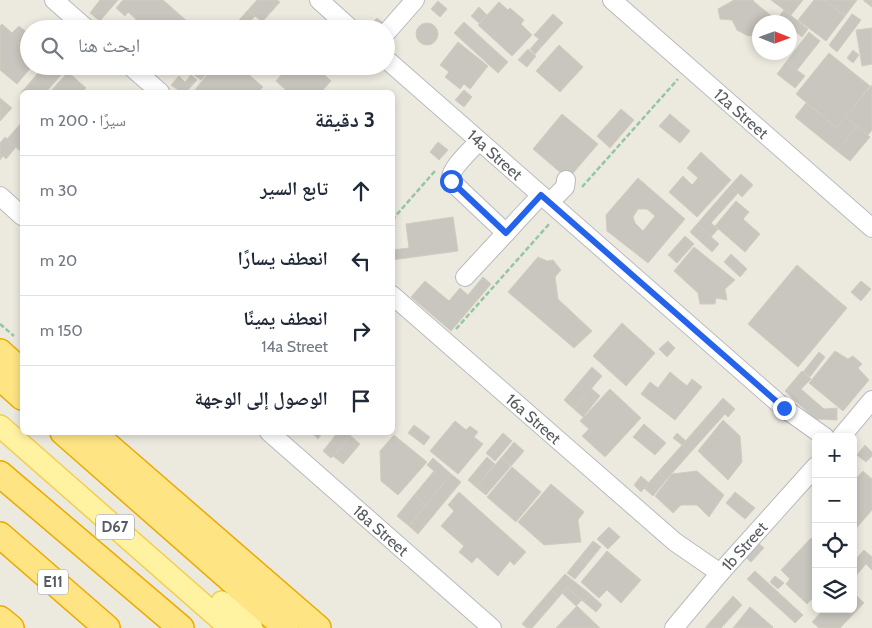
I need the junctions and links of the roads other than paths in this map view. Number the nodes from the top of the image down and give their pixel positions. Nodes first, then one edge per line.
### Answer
1 (54, 0) edge
2 (319, 0) edge
3 (415, 0) edge
4 (612, 0) edge
5 (77, 20) edge
6 (342, 20) edge
7 (395, 23) edge
8 (395, 67) edge
9 (140, 75) edge
10 (158, 90) edge
11 (479, 141) junction
12 (566, 180) dead end
13 (0, 196) edge
14 (545, 199) junction
15 (20, 214) edge
16 (872, 228) edge
17 (506, 233) junction
18 (465, 277) dead end
19 (395, 299) edge
20 (8, 346) edge
21 (13, 382) edge
22 (872, 400) edge
23 (784, 408) junction
24 (0, 409) edge
25 (0, 426) edge
26 (20, 426) edge
27 (819, 433) edge
28 (844, 433) edge
29 (30, 435) edge
30 (66, 435) edge
31 (95, 435) edge
32 (272, 435) edge
33 (812, 439) edge
34 (812, 470) edge
35 (0, 474) edge
36 (0, 535) edge
37 (715, 579) junction
38 (0, 619) edge
39 (11, 628) edge
40 (107, 628) edge
41 (181, 628) edge
42 (230, 628) edge
43 (252, 628) edge
44 (286, 628) edge
45 (318, 628) edge
46 (492, 628) edge
47 (674, 628) edge

1 - 5 street
2 - 6 street
3 - 7 street
4 - 16 street, 12a Street
8 - 11 street, 14a Street
9 - 10 street
11 - 14 street, 14a Street
11 - 17 street
12 - 14 street
13 - 15 street
14 - 17 street
14 - 23 street, 14a Street
17 - 18 street
19 - 37 street, 16a Street
20 - 21 highway
22 - 28 street
23 - 27 street, 14a Street
23 - 33 street, 14a Street
24 - 26 main road
25 - 42 main road, D67
29 - 43 main road, D67
30 - 44 highway
31 - 45 highway
32 - 46 street, 18a Street
34 - 37 street, 1b Street
35 - 41 highway
36 - 40 highway, E11
37 - 47 street, 1b Street
38 - 39 highway

